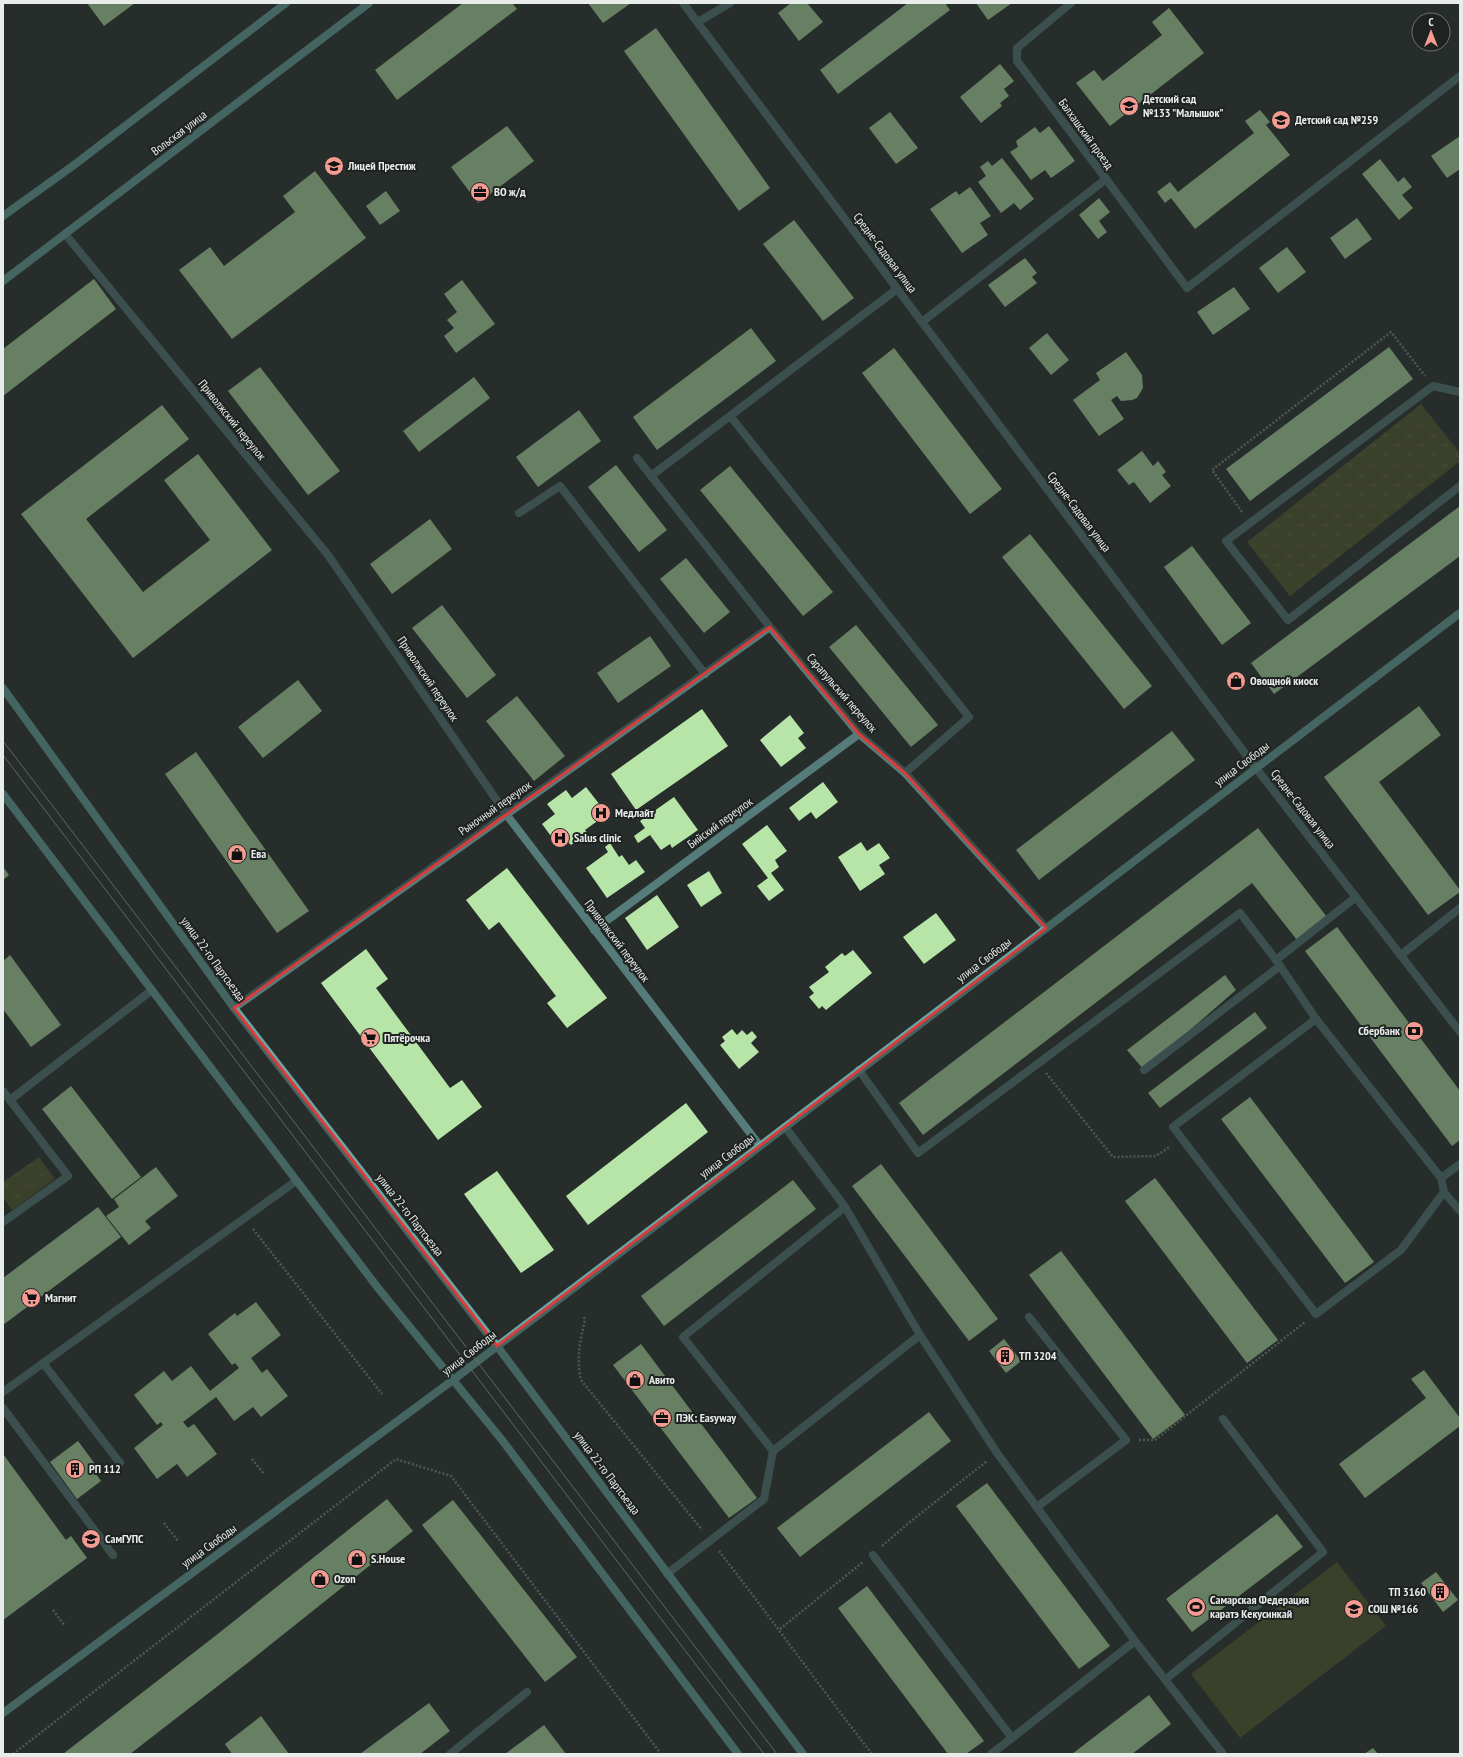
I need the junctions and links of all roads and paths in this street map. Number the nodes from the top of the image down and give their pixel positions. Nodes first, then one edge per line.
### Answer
1 (286, 3) edge
2 (369, 3) edge
3 (684, 3) edge
4 (730, 3) edge
5 (1071, 3) edge
6 (698, 22) junction
7 (1460, 76) edge
8 (1106, 179) junction
9 (3, 216) edge
10 (65, 234) junction
11 (3, 281) edge
12 (897, 289) junction
13 (922, 322) junction
14 (1433, 386) junction
15 (1460, 392) edge
16 (731, 417) junction
17 (637, 458) dead end
18 (651, 476) junction
19 (1460, 486) edge
20 (519, 512) dead end
21 (1250, 523) junction
22 (1460, 612) edge
23 (770, 627) junction
24 (705, 674) junction
25 (3, 688) edge
26 (860, 734) junction
27 (1256, 768) junction
28 (905, 773) junction
29 (3, 794) edge
30 (506, 814) junction
31 (1356, 897) junction
32 (1460, 908) edge
33 (1046, 928) junction
34 (594, 930) junction
35 (1400, 955) junction
36 (1278, 963) junction
37 (152, 990) junction
38 (234, 1008) junction
39 (1316, 1019) junction
40 (1460, 1032) edge
41 (1039, 1063) junction
42 (860, 1070) junction
43 (1144, 1070) dead end
44 (3, 1091) edge
45 (10, 1100) junction
46 (785, 1127) junction
47 (1182, 1138) junction
48 (760, 1146) junction
49 (1460, 1164) edge
50 (1441, 1178) junction
51 (296, 1181) junction
52 (1444, 1192) junction
53 (845, 1207) junction
54 (1460, 1212) edge
55 (244, 1218) junction
56 (3, 1222) edge
57 (1316, 1314) junction
58 (1029, 1317) dead end
59 (920, 1335) junction
60 (497, 1346) junction
61 (43, 1363) junction
62 (453, 1380) junction
63 (3, 1392) edge
64 (382, 1394) dead end
65 (3, 1408) edge
66 (1223, 1419) dead end
67 (1126, 1440) junction
68 (773, 1452) junction
69 (997, 1453) junction
70 (252, 1459) dead end
71 (120, 1463) dead end
72 (264, 1474) dead end
73 (1037, 1507) junction
74 (164, 1523) dead end
75 (178, 1541) dead end
76 (873, 1555) junction
77 (113, 1556) dead end
78 (667, 1574) junction
79 (53, 1610) dead end
80 (65, 1626) dead end
81 (780, 1629) dead end
82 (1135, 1641) junction
83 (1166, 1679) junction
84 (527, 1692) dead end
85 (3, 1713) edge
86 (1012, 1738) junction
87 (13, 1754) edge
88 (450, 1754) edge
89 (661, 1754) edge
90 (738, 1754) edge
91 (803, 1754) edge
92 (991, 1754) edge
93 (1223, 1754) edge

1 - 9 main road
2 - 10 main road, Вольская улица
3 - 6 street, Средне-Садовая улица
4 - 6 street
5 - 8 street, Балхашский проезд
6 - 12 street, Средне-Садовая улица
7 - 8 street
8 - 13 street, Балхашский проезд
10 - 11 main road, Вольская улица
10 - 30 street, Приволжский переулок
12 - 13 street, Средне-Садовая улица
12 - 16 street
13 - 27 street, Средне-Садовая улица
14 - 15 street
14 - 21 street
14 - 21 path
16 - 18 street
16 - 28 street
17 - 18 street, Сарапульский переулок
18 - 23 street, Сарапульский переулок
19 - 21 street
20 - 24 street
22 - 27 main road, улица Свободы
23 - 24 street, Рыночный переулок
23 - 26 street, Сарапульский переулок
24 - 30 street, Рыночный переулок
25 - 38 main road, улица 22-го Партсъезда
26 - 28 street, Сарапульский переулок
26 - 34 street, Бийский переулок
27 - 31 street, Средне-Садовая улица
27 - 33 main road, улица Свободы
28 - 33 street, Сарапульский переулок
29 - 37 main road
30 - 34 street, Приволжский переулок
30 - 38 street, Рыночный переулок
31 - 35 street, Средне-Садовая улица
31 - 36 street
32 - 35 street
33 - 42 main road, улица Свободы
34 - 48 street, Приволжский переулок
35 - 40 street, Средне-Садовая улица
36 - 39 street
36 - 41 street
36 - 43 street
37 - 45 street
37 - 51 main road
38 - 60 main road, улица 22-го Партсъезда
39 - 47 street
39 - 50 street
41 - 42 street
41 - 47 path
42 - 46 main road, улица Свободы
44 - 45 street
45 - 56 street
46 - 48 main road, улица Свободы
46 - 53 street
47 - 57 street
48 - 60 main road, улица Свободы
49 - 50 street
50 - 52 street
51 - 55 street
51 - 62 main road
52 - 54 street
52 - 57 street
53 - 59 street
53 - 68 street
55 - 61 street
55 - 64 path
57 - 67 path
58 - 67 street
59 - 68 street
59 - 69 street
60 - 62 main road, улица Свободы
60 - 78 main road, улица 22-го Партсъезда
61 - 63 street
61 - 71 street
62 - 85 main road, улица Свободы
62 - 90 main road
65 - 77 street
66 - 83 street
67 - 73 street
68 - 78 street
69 - 73 street
69 - 76 path
70 - 72 path
73 - 82 street
74 - 75 path
76 - 81 path
76 - 86 street
78 - 91 main road, улица 22-го Партсъезда
79 - 80 path
82 - 83 street
82 - 86 street
83 - 93 street
84 - 88 street
86 - 92 street
87 - 89 path

